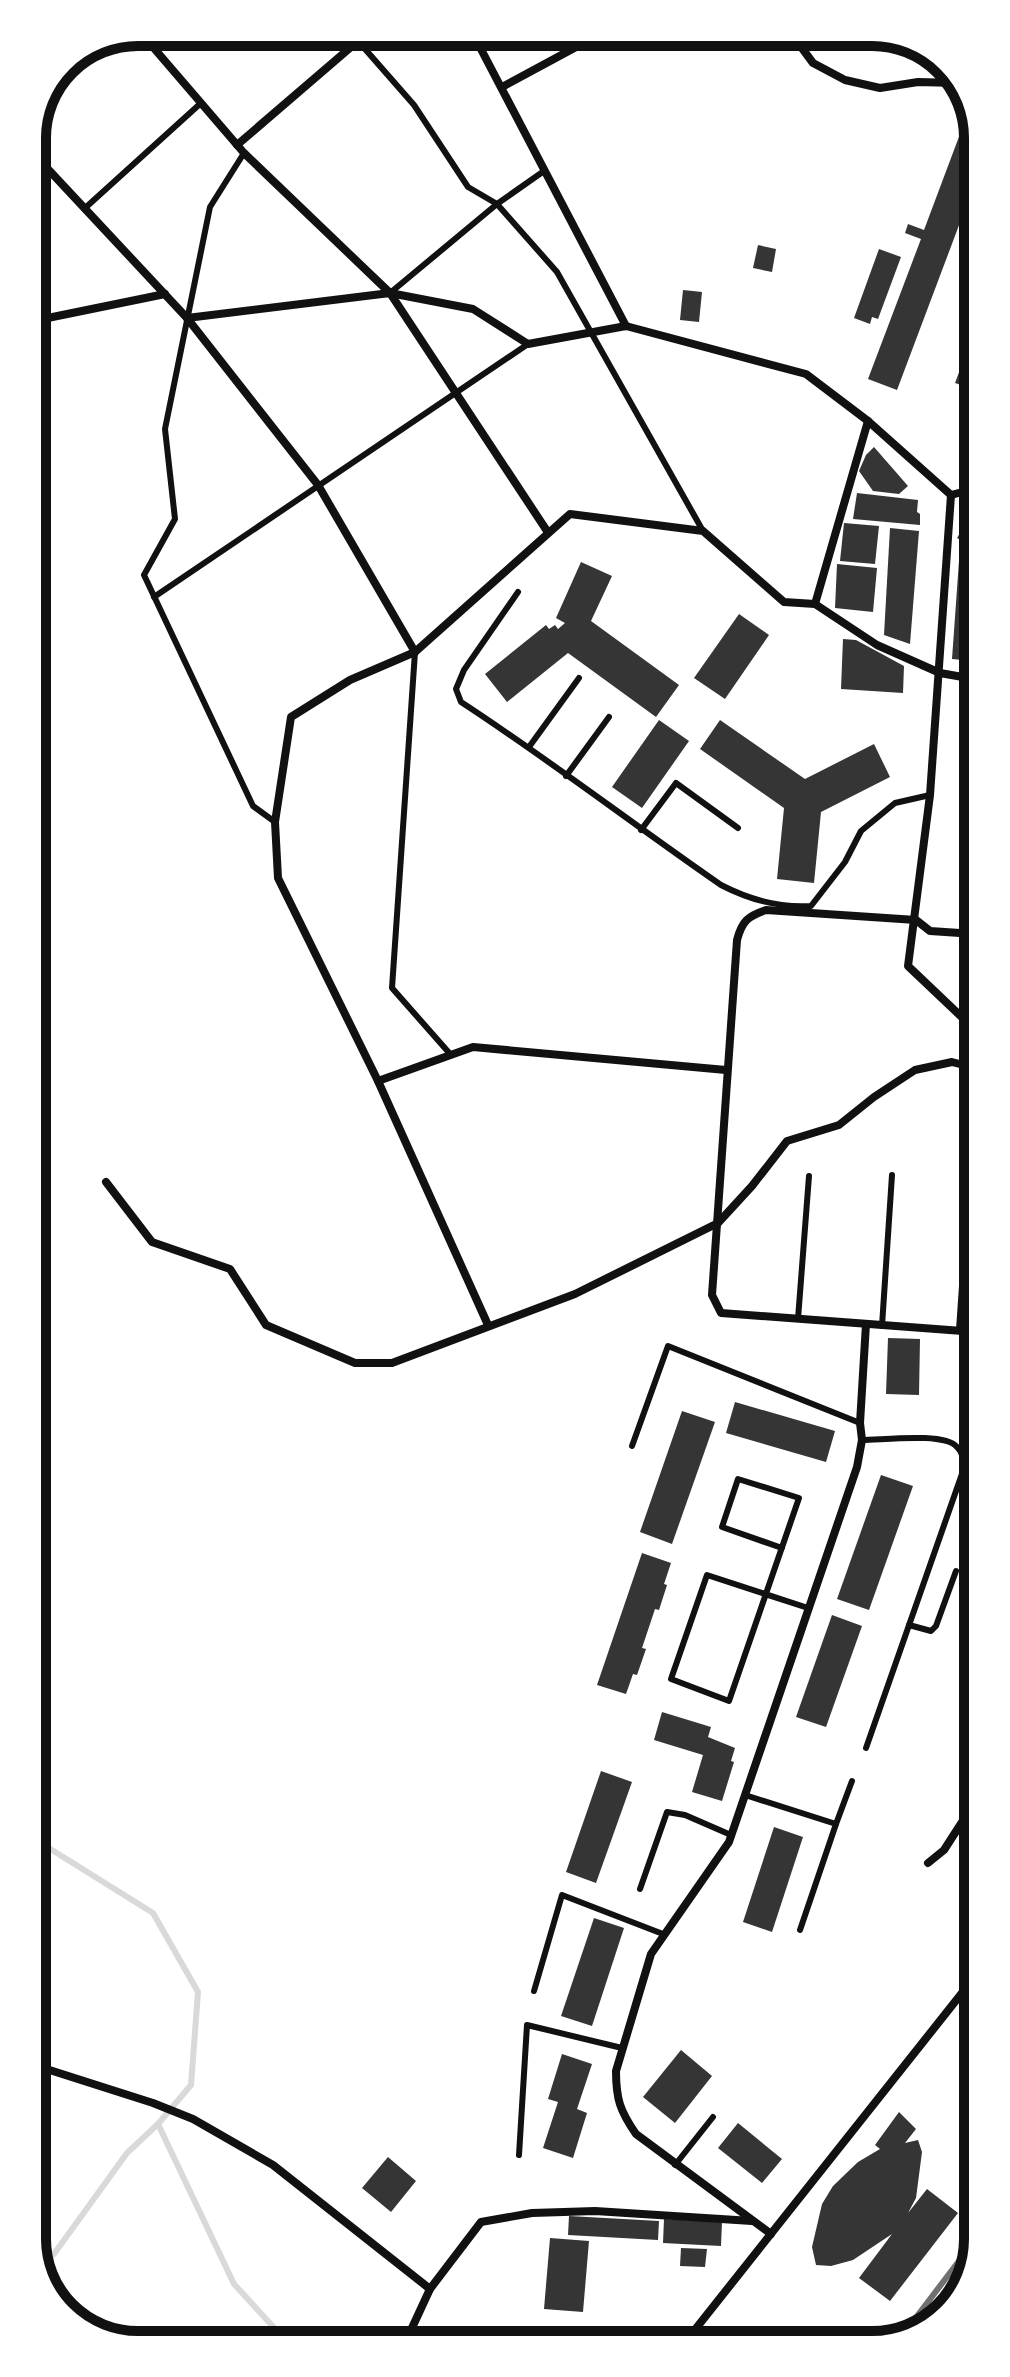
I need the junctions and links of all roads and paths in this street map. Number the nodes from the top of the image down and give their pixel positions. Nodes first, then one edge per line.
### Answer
1 (152, 46) edge
2 (352, 46) edge
3 (362, 46) edge
4 (480, 46) edge
5 (578, 46) edge
6 (800, 46) edge
7 (945, 83) edge
8 (502, 87) junction
9 (201, 103) junction
10 (237, 145) junction
11 (244, 153) junction
12 (46, 167) edge
13 (544, 171) junction
14 (497, 204) junction
15 (84, 209) junction
16 (390, 293) junction
17 (165, 294) junction
18 (46, 318) edge
19 (187, 318) junction
20 (626, 326) junction
21 (592, 331) junction
22 (528, 344) junction
23 (456, 393) junction
24 (868, 421) junction
25 (318, 485) junction
26 (964, 492) edge
27 (951, 495) junction
28 (547, 531) junction
29 (703, 531) junction
30 (518, 592) dead end
31 (154, 597) junction
32 (815, 604) junction
33 (415, 652) junction
34 (940, 673) junction
35 (964, 677) edge
36 (579, 678) dead end
37 (609, 717) dead end
38 (529, 747) junction
39 (566, 776) junction
40 (930, 795) junction
41 (275, 822) junction
42 (738, 828) dead end
43 (641, 830) junction
44 (916, 920) junction
45 (964, 933) edge
46 (964, 1019) edge
47 (451, 1055) junction
48 (964, 1065) edge
49 (726, 1070) junction
50 (378, 1081) junction
51 (892, 1175) dead end
52 (809, 1176) dead end
53 (106, 1182) dead end
54 (718, 1223) junction
55 (964, 1256) edge
56 (798, 1319) junction
57 (866, 1324) junction
58 (488, 1325) junction
59 (882, 1326) junction
60 (959, 1330) junction
61 (964, 1331) edge
62 (860, 1423) junction
63 (862, 1440) junction
64 (632, 1446) dead end
65 (782, 1548) junction
66 (956, 1571) dead end
67 (766, 1594) junction
68 (808, 1608) junction
69 (909, 1625) junction
70 (866, 1748) dead end
71 (852, 1781) dead end
72 (745, 1795) junction
73 (964, 1819) edge
74 (836, 1824) junction
75 (731, 1835) junction
76 (928, 1863) dead end
77 (640, 1889) dead end
78 (800, 1930) dead end
79 (663, 1934) junction
80 (964, 1990) edge
81 (534, 1991) dead end
82 (622, 2048) junction
83 (46, 2069) edge
84 (713, 2117) dead end
85 (519, 2155) dead end
86 (675, 2165) junction
87 (753, 2221) junction
88 (771, 2234) junction
89 (430, 2289) junction
90 (411, 2331) edge
91 (694, 2331) edge

1 - 9 street
2 - 10 street
3 - 14 lane
4 - 8 street
5 - 8 street
6 - 7 street
8 - 13 street
9 - 10 street
9 - 15 lane
10 - 11 street
11 - 16 street
11 - 19 lane
12 - 15 street
13 - 14 lane
13 - 20 street
14 - 16 lane
14 - 21 lane
15 - 17 street
16 - 19 street
16 - 22 street
16 - 23 street
17 - 18 street
17 - 19 street
19 - 25 street
19 - 31 lane
20 - 21 street
20 - 24 street
21 - 22 street
21 - 29 lane
22 - 23 lane
23 - 25 lane
23 - 28 street
24 - 27 street
24 - 32 street
25 - 31 lane
25 - 33 street
26 - 27 street
27 - 34 street
28 - 29 street
28 - 33 street
29 - 32 street
30 - 38 lane
31 - 41 lane
32 - 34 street
33 - 41 street
33 - 47 lane
34 - 35 street
34 - 40 street
36 - 38 lane
37 - 39 lane
38 - 39 lane
39 - 43 lane
40 - 43 lane
40 - 44 street
41 - 50 street
42 - 43 lane
44 - 45 street
44 - 46 street
44 - 49 street
47 - 49 street
47 - 50 street
48 - 54 street
49 - 54 street
50 - 58 street
51 - 59 lane
52 - 56 lane
53 - 58 street
54 - 56 street
54 - 58 street
55 - 60 lane
56 - 57 street
57 - 59 street
57 - 62 street
59 - 60 street
60 - 61 street
62 - 63 street
62 - 64 lane
63 - 68 street
63 - 69 lane
65 - 65 lane
65 - 67 lane
66 - 69 lane
67 - 67 lane
67 - 68 lane
68 - 72 street
69 - 70 lane
71 - 74 lane
72 - 74 lane
72 - 75 street
73 - 76 street
74 - 78 lane
75 - 77 lane
75 - 79 street
79 - 81 lane
79 - 82 street
80 - 88 street
82 - 85 lane
82 - 86 street
83 - 89 street
84 - 86 lane
86 - 87 street
87 - 88 street
87 - 89 street
88 - 91 street
89 - 90 street

